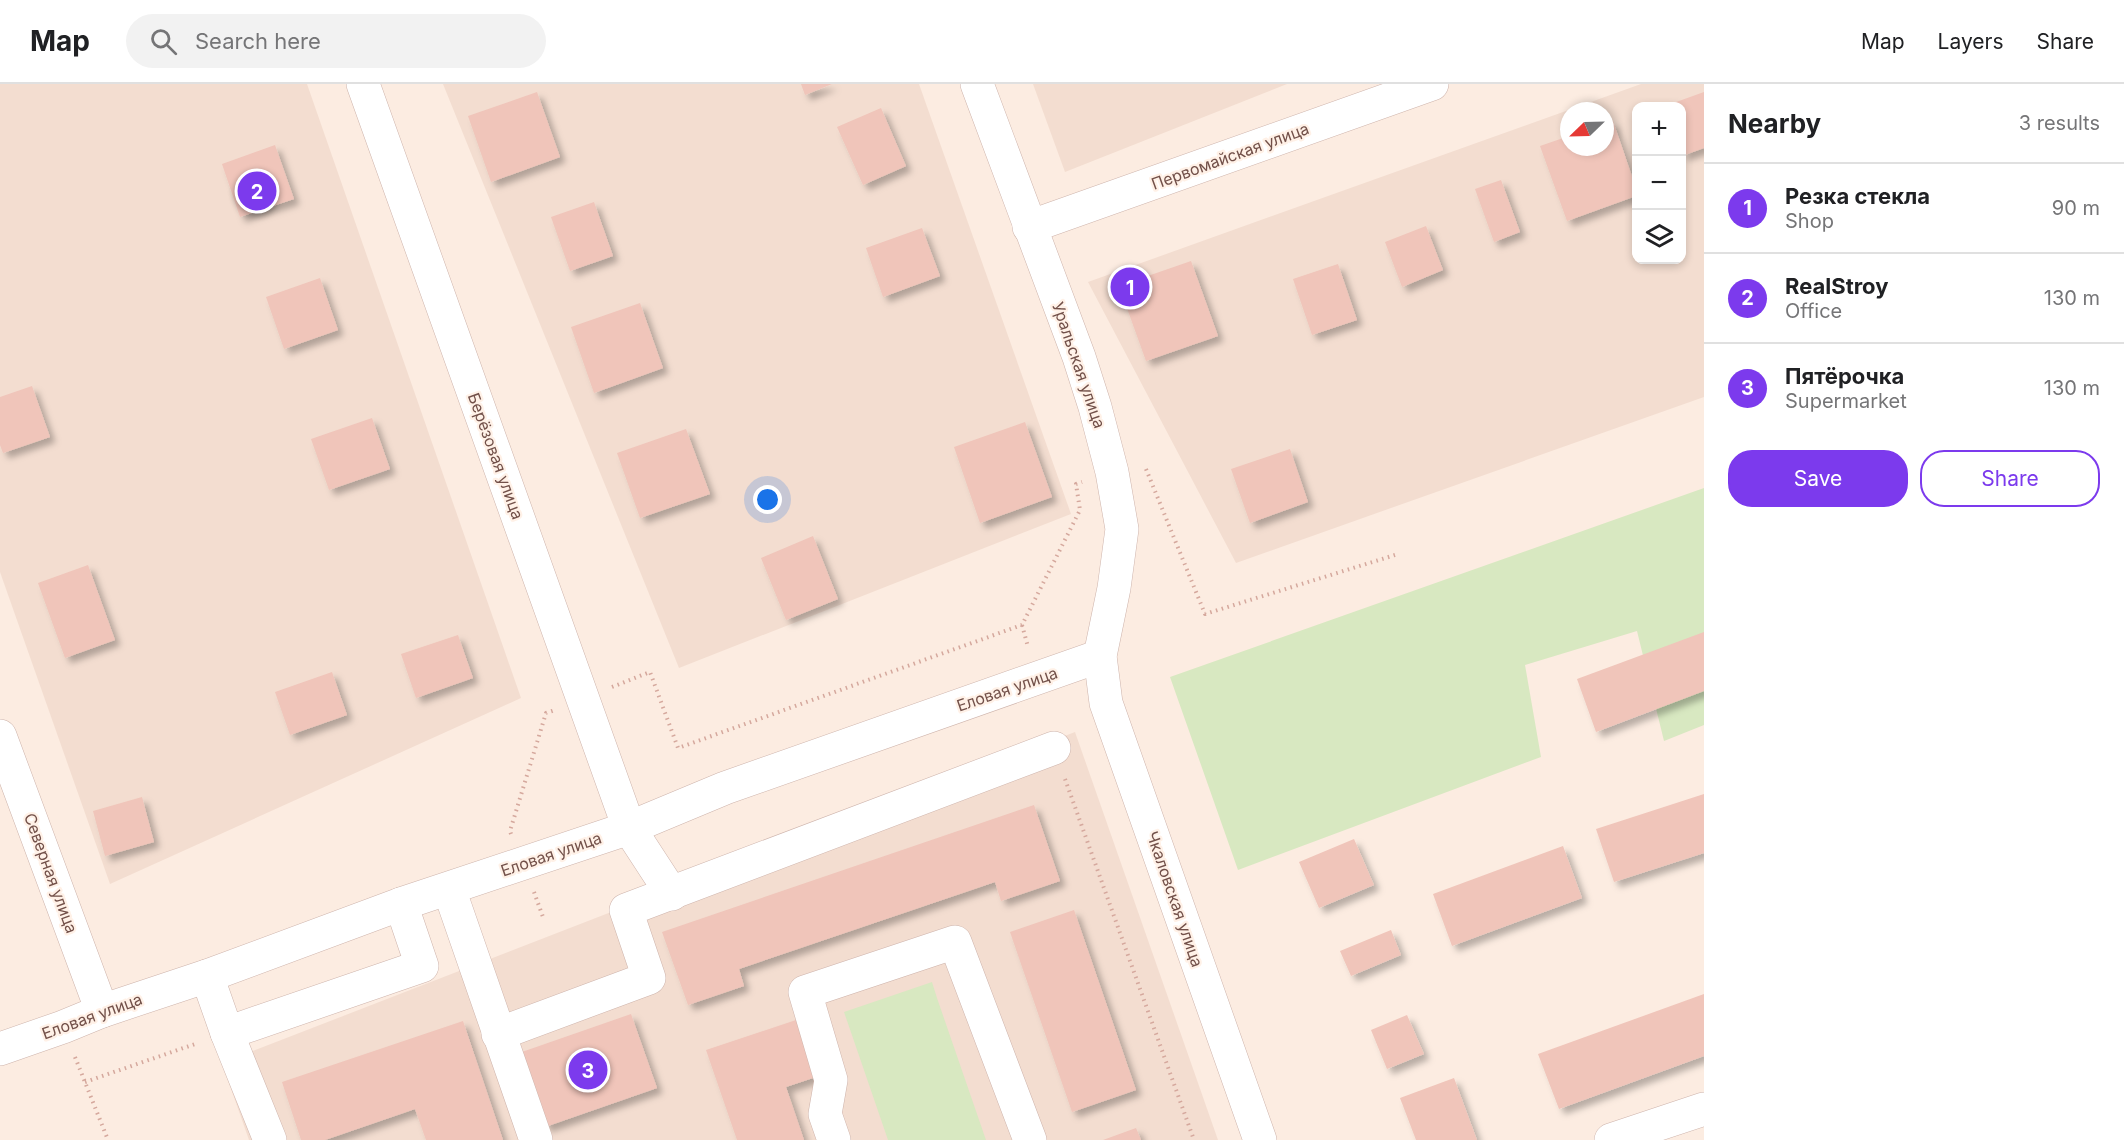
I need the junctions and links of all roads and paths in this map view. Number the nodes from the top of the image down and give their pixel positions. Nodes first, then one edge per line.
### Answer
1 (363, 84) edge
2 (977, 84) edge
3 (1432, 84) edge
4 (1029, 227) junction
5 (1112, 472) junction
6 (1395, 555) dead end
7 (1022, 625) junction
8 (1100, 656) junction
9 (1036, 679) junction
10 (583, 699) junction
11 (0, 736) edge
12 (1054, 748) joint
13 (629, 828) junction
14 (524, 863) junction
15 (449, 889) junction
16 (672, 894) junction
17 (401, 904) junction
18 (543, 917) dead end
19 (207, 976) junction
20 (102, 1011) junction
21 (63, 1027) junction
22 (227, 1033) junction
23 (498, 1034) junction
24 (0, 1049) edge
25 (85, 1082) junction
26 (1704, 1109) edge
27 (108, 1140) edge
28 (270, 1140) edge
29 (536, 1140) edge
30 (834, 1140) edge
31 (1030, 1140) edge
32 (1194, 1140) edge
33 (1260, 1140) edge
34 (1611, 1140) edge

1 - 10 street, Берёзовая улица
2 - 4 street, Уральская улица
3 - 4 street, Первомайская улица
4 - 5 street, Уральская улица
5 - 6 path
5 - 7 path
5 - 8 street, Уральская улица
7 - 9 path
7 - 10 path
8 - 9 street, Еловая улица
8 - 33 street, Чкаловская улица
9 - 13 street, Еловая улица
10 - 13 street, Берёзовая улица
10 - 14 path
11 - 20 street, Северная улица
12 - 16 street
12 - 32 path
13 - 14 street, Еловая улица
13 - 16 street, Берёзовая улица
14 - 15 street, Еловая улица
14 - 18 path
15 - 17 street, Еловая улица
15 - 23 street
16 - 23 street
17 - 19 street, Еловая улица
17 - 22 street
19 - 20 street, Еловая улица
19 - 22 street
20 - 21 street, Еловая улица
21 - 24 street, Еловая улица
21 - 25 path
22 - 25 path
22 - 28 street
23 - 29 street
25 - 27 path
26 - 34 street
30 - 31 street

